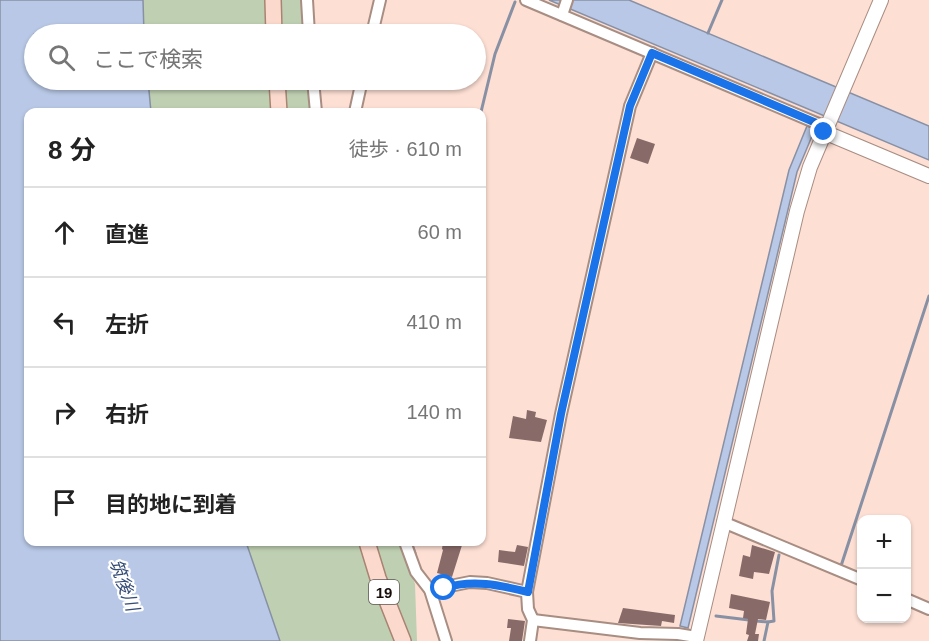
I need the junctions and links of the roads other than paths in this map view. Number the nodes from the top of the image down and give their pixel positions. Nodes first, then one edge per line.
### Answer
1 (273, 0) edge
2 (307, 0) edge
3 (380, 0) edge
4 (526, 0) edge
5 (881, 0) edge
6 (564, 8) edge
7 (274, 24) edge
8 (308, 24) edge
9 (374, 24) edge
10 (652, 53) junction
11 (278, 90) edge
12 (314, 90) edge
13 (360, 90) edge
14 (279, 108) edge
15 (316, 108) edge
16 (356, 108) edge
17 (827, 126) junction
18 (929, 176) edge
19 (723, 522) junction
20 (368, 546) edge
21 (406, 546) edge
22 (857, 578) edge
23 (430, 590) junction
24 (528, 592) junction
25 (911, 601) edge
26 (929, 609) edge
27 (533, 620) junction
28 (639, 637) edge
29 (696, 639) edge
30 (403, 641) edge
31 (446, 641) edge
32 (530, 641) edge

1 - 7 main road
2 - 8 street
3 - 9 street
4 - 6 street
5 - 17 street
6 - 10 street
10 - 17 street
10 - 24 street
11 - 14 main road
12 - 15 street
13 - 16 street
17 - 18 street
17 - 19 street
19 - 22 street
19 - 29 street
20 - 30 main road, 19
21 - 23 street
23 - 24 street
23 - 31 street
24 - 27 street
25 - 26 street
27 - 28 street
27 - 32 street
28 - 29 street

